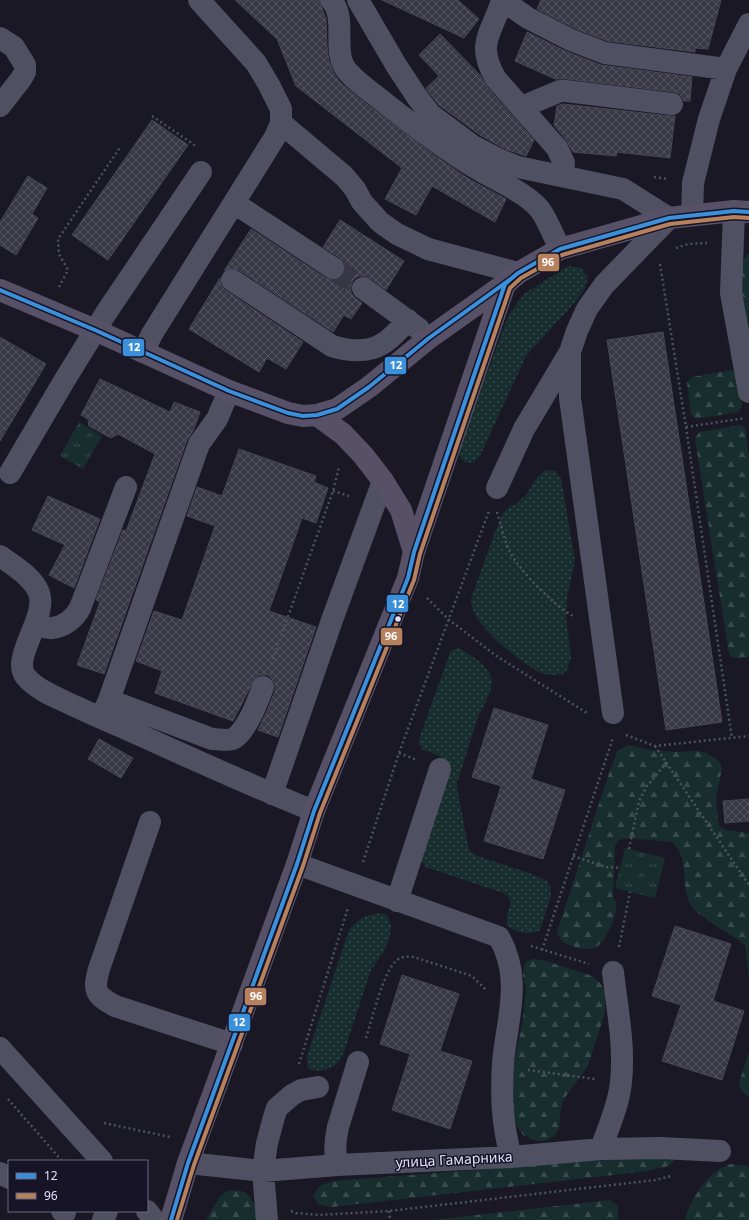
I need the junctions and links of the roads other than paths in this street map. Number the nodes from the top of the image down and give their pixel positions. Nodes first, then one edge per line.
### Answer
1 (199, 0) edge
2 (331, 0) edge
3 (358, 0) edge
4 (502, 0) edge
5 (749, 24) edge
6 (0, 38) edge
7 (726, 69) junction
8 (672, 104) dead end
9 (0, 106) edge
10 (522, 107) junction
11 (281, 123) junction
12 (201, 172) road end
13 (562, 176) junction
14 (234, 203) junction
15 (742, 211) edge
16 (692, 215) junction
17 (669, 218) junction
18 (560, 249) junction
19 (333, 268) tunnel mouth
20 (512, 279) junction
21 (232, 280) dead end
22 (363, 288) tunnel mouth
23 (0, 290) edge
24 (408, 320) junction
25 (95, 330) junction
26 (428, 338) junction
27 (143, 352) junction
28 (570, 352) junction
29 (229, 391) junction
30 (749, 392) edge
31 (317, 415) junction
32 (10, 473) dead end
33 (383, 481) junction
34 (126, 487) dead end
35 (495, 493) road end
36 (414, 552) junction
37 (0, 556) edge
38 (35, 625) junction
39 (263, 687) road end
40 (105, 709) junction
41 (614, 722) road end
42 (440, 769) dead end
43 (272, 794) junction
44 (314, 811) junction
45 (150, 822) dead end
46 (297, 864) junction
47 (397, 901) junction
48 (613, 972) road end
49 (232, 1044) junction
50 (2, 1060) edge
51 (358, 1062) road end
52 (318, 1087) dead end
53 (601, 1149) junction
54 (720, 1151) dead end
55 (511, 1157) junction
56 (101, 1160) edge
57 (188, 1163) junction
58 (337, 1165) junction
59 (262, 1171) junction
60 (147, 1212) edge
61 (154, 1220) edge
62 (171, 1220) edge
63 (267, 1220) edge

1 - 11 street
2 - 18 street
3 - 13 street
4 - 7 street
4 - 10 street
5 - 7 street
6 - 9 street
7 - 16 street
8 - 10 street
10 - 13 street
11 - 14 street
11 - 20 street
12 - 25 street
13 - 17 street
14 - 19 street
14 - 27 street
15 - 16 main road
15 - 30 street
16 - 17 main road
17 - 18 main road
17 - 28 street
18 - 20 main road
20 - 26 main road
20 - 36 main road
21 - 24 street
22 - 24 street
23 - 25 main road
24 - 26 street
25 - 27 main road
25 - 32 street
26 - 31 main road
27 - 29 main road
28 - 35 street
28 - 41 street
29 - 31 main road
29 - 40 street
31 - 33 main road
33 - 36 main road
33 - 43 street
34 - 38 street
36 - 44 main road
37 - 38 street
38 - 40 street
39 - 40 street
40 - 43 street
42 - 47 street
43 - 44 street
44 - 46 main road
45 - 49 street
46 - 47 street
46 - 49 main road
47 - 55 street
48 - 53 street
49 - 57 main road
50 - 56 street
51 - 58 street
52 - 59 street
53 - 54 street, улица Гамарника
53 - 55 street, улица Гамарника
55 - 58 street, улица Гамарника
57 - 59 street, улица Гамарника
57 - 62 main road
58 - 59 street, улица Гамарника
59 - 63 street
60 - 61 street

